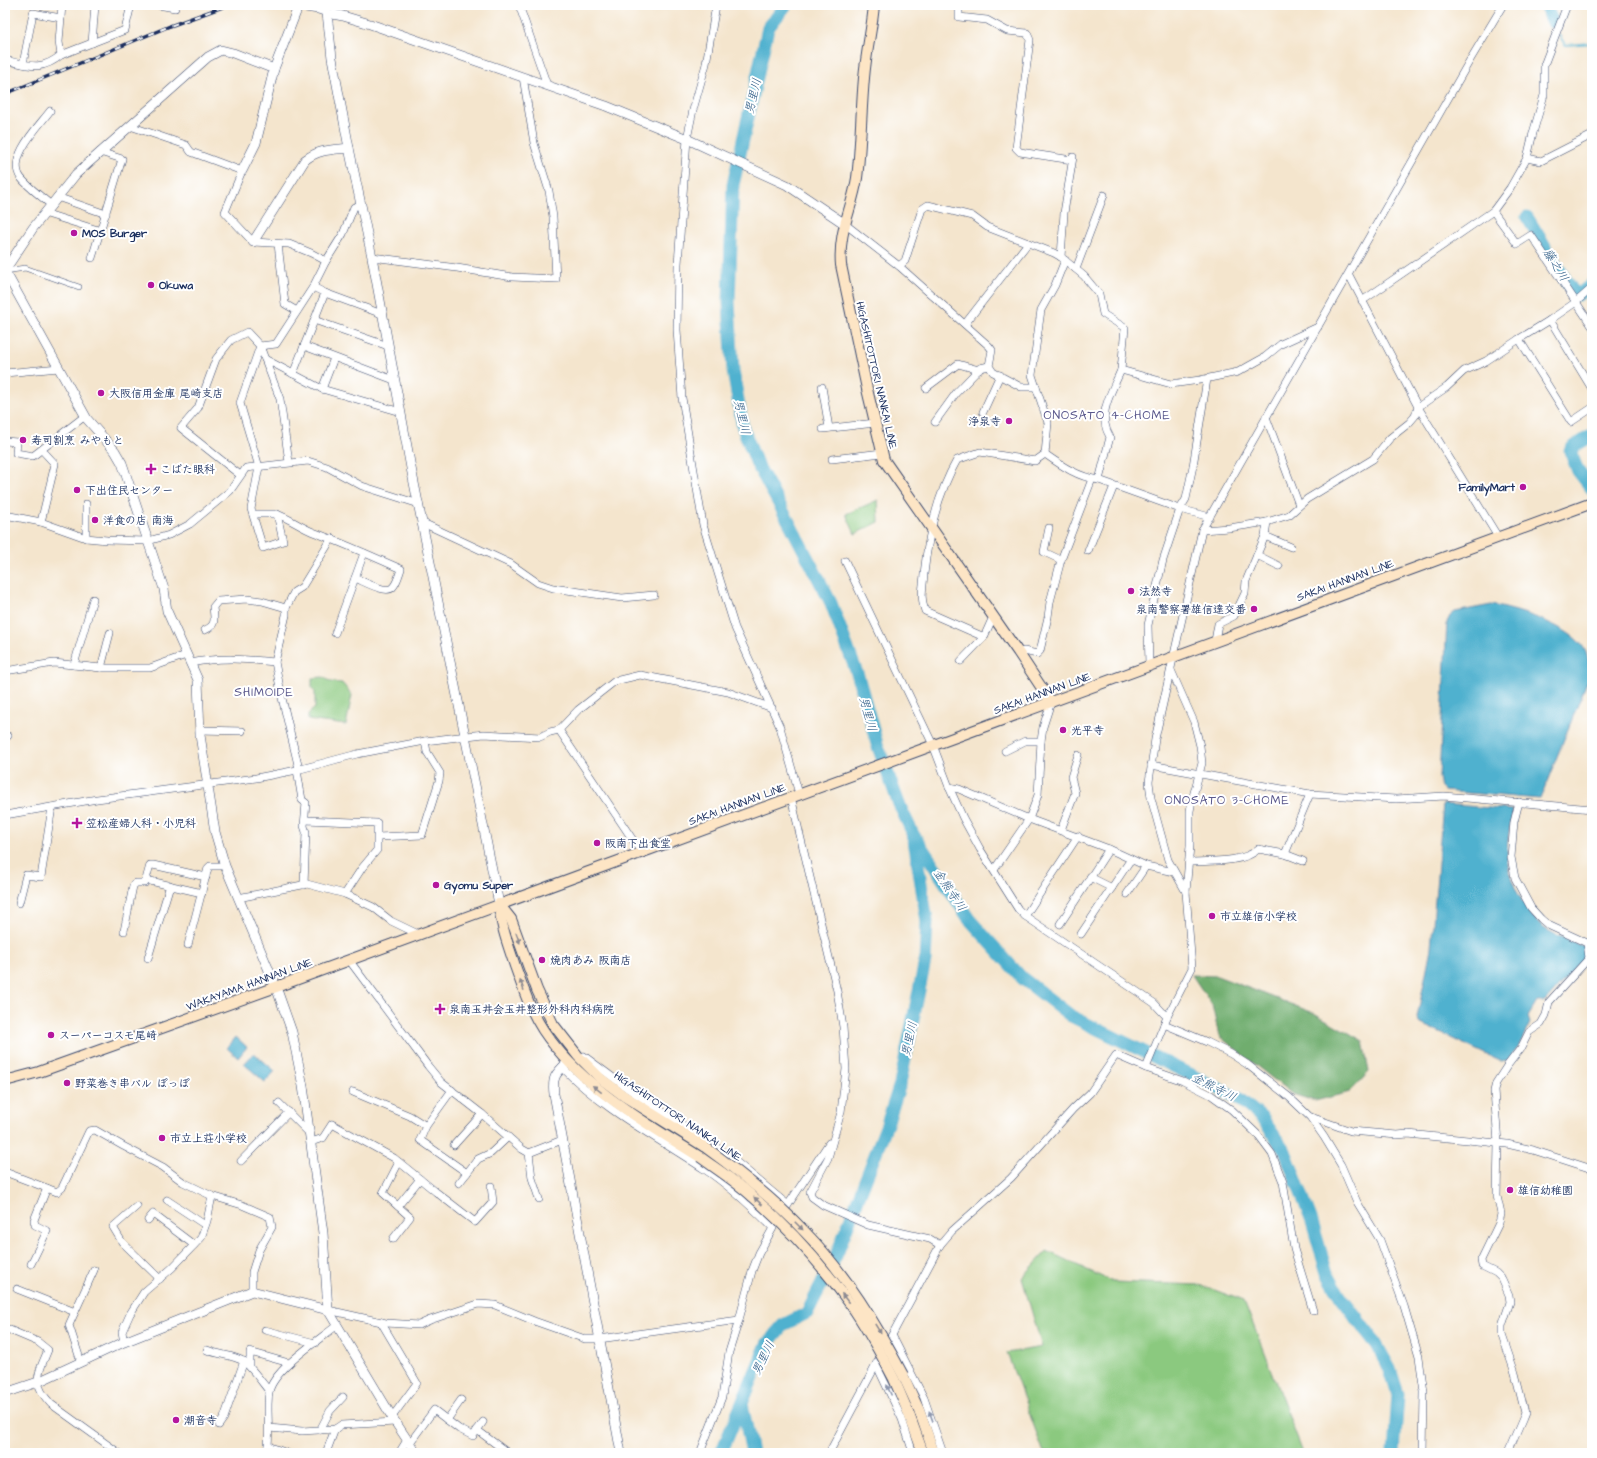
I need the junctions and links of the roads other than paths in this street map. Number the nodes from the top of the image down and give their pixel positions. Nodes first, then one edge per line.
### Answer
1 (62, 5) edge
2 (94, 5) edge
3 (131, 5) edge
4 (158, 5) edge
5 (286, 5) edge
6 (519, 5) edge
7 (716, 5) edge
8 (874, 5) edge
9 (1503, 5) edge
10 (1567, 5) edge
11 (959, 6) edge
12 (298, 7) junction
13 (175, 8) dead end
14 (327, 13) junction
15 (61, 18) junction
16 (92, 43) junction
17 (61, 55) junction
18 (5, 60) edge
19 (23, 64) junction
20 (274, 69) junction
21 (523, 77) junction
22 (547, 85) junction
23 (50, 111) dead end
24 (130, 126) junction
25 (1592, 135) edge
26 (687, 139) junction
27 (349, 148) junction
28 (100, 152) junction
29 (1527, 158) junction
30 (242, 171) junction
31 (1104, 195) dead end
32 (54, 201) junction
33 (361, 205) junction
34 (1493, 211) junction
35 (44, 213) junction
36 (106, 214) junction
37 (845, 224) junction
38 (101, 231) junction
39 (253, 242) junction
40 (1028, 243) junction
41 (278, 244) junction
42 (372, 257) junction
43 (92, 258) dead end
44 (1063, 259) junction
45 (326, 261) junction
46 (899, 266) junction
47 (1076, 270) junction
48 (5, 271) edge
49 (1349, 275) junction
50 (313, 286) junction
51 (79, 287) dead end
52 (1592, 288) edge
53 (325, 294) junction
54 (1362, 301) junction
55 (1576, 302) junction
56 (297, 312) junction
57 (382, 314) junction
58 (314, 320) junction
59 (1550, 320) junction
60 (965, 324) junction
61 (1592, 326) edge
62 (1318, 327) junction
63 (1519, 339) junction
64 (260, 346) junction
65 (304, 346) junction
66 (388, 346) junction
67 (334, 358) junction
68 (265, 359) junction
69 (989, 366) junction
70 (59, 368) junction
71 (979, 370) junction
72 (1122, 370) junction
73 (5, 373) edge
74 (293, 374) junction
75 (1000, 375) junction
76 (1207, 379) junction
77 (394, 380) junction
78 (822, 387) dead end
79 (1036, 387) junction
80 (926, 388) dead end
81 (322, 389) junction
82 (1592, 389) edge
83 (1418, 407) junction
84 (1592, 408) edge
85 (401, 412) junction
86 (983, 412) dead end
87 (85, 416) junction
88 (1266, 417) junction
89 (935, 422) dead end
90 (875, 423) junction
91 (5, 441) edge
92 (42, 450) junction
93 (882, 453) junction
94 (1045, 454) junction
95 (832, 459) dead end
96 (289, 462) junction
97 (259, 467) junction
98 (240, 475) junction
99 (1095, 480) junction
100 (1114, 486) junction
101 (1592, 503) edge
102 (86, 504) dead end
103 (418, 504) junction
104 (1299, 505) junction
105 (1180, 509) junction
106 (253, 514) junction
107 (277, 514) junction
108 (5, 515) edge
109 (1210, 516) junction
110 (41, 522) junction
111 (1267, 522) junction
112 (423, 523) junction
113 (931, 527) junction
114 (1049, 528) dead end
115 (1202, 530) junction
116 (1265, 536) junction
117 (1498, 537) junction
118 (86, 538) junction
119 (332, 538) junction
120 (148, 540) junction
121 (1291, 547) dead end
122 (1088, 551) dead end
123 (364, 553) junction
124 (1257, 555) junction
125 (1061, 560) junction
126 (845, 561) dead end
127 (1280, 566) dead end
128 (355, 578) junction
129 (654, 595) dead end
130 (93, 600) dead end
131 (286, 608) junction
132 (994, 617) junction
133 (205, 630) dead end
134 (110, 632) dead end
135 (335, 633) dead end
136 (984, 637) junction
137 (1215, 641) junction
138 (1018, 652) junction
139 (1174, 656) junction
140 (188, 659) junction
141 (961, 661) dead end
142 (275, 662) junction
143 (74, 664) junction
144 (1149, 665) junction
145 (101, 668) junction
146 (1171, 670) junction
147 (5, 671) edge
148 (1051, 702) junction
149 (772, 708) junction
150 (200, 730) junction
151 (559, 730) junction
152 (242, 731) dead end
153 (466, 735) junction
154 (425, 741) junction
155 (1041, 741) junction
156 (929, 747) junction
157 (1004, 751) dead end
158 (1078, 754) dead end
159 (1151, 765) junction
160 (298, 770) junction
161 (1200, 773) junction
162 (208, 785) junction
163 (948, 787) junction
164 (798, 794) junction
165 (1310, 794) junction
166 (1519, 802) junction
167 (52, 807) junction
168 (1592, 809) edge
169 (5, 815) edge
170 (1029, 818) junction
171 (305, 820) junction
172 (1061, 830) junction
173 (1078, 836) junction
174 (378, 837) junction
175 (1109, 849) junction
176 (641, 852) junction
177 (1285, 854) junction
178 (1131, 859) junction
179 (1303, 861) dead end
180 (1189, 862) junction
181 (225, 866) junction
182 (1146, 866) junction
183 (994, 870) junction
184 (1174, 872) junction
185 (206, 877) junction
186 (1090, 877) junction
187 (146, 880) junction
188 (170, 885) junction
189 (304, 885) junction
190 (1112, 888) junction
191 (1186, 892) junction
192 (202, 893) junction
193 (345, 894) junction
194 (1127, 894) dead end
195 (238, 898) junction
196 (19, 903) dead end
197 (499, 904) junction
198 (1025, 916) junction
199 (1060, 924) dead end
200 (124, 931) dead end
201 (418, 934) junction
202 (1081, 934) dead end
203 (188, 945) dead end
204 (148, 958) dead end
205 (349, 960) junction
206 (276, 987) junction
207 (1165, 1022) junction
208 (567, 1041) junction
209 (565, 1065) junction
210 (1147, 1065) junction
211 (5, 1081) edge
212 (452, 1090) junction
213 (353, 1092) dead end
214 (279, 1103) dead end
215 (289, 1112) junction
216 (482, 1114) junction
217 (1310, 1117) junction
218 (426, 1126) junction
219 (309, 1133) junction
220 (508, 1137) junction
221 (833, 1138) junction
222 (562, 1140) junction
223 (311, 1142) junction
224 (1498, 1144) junction
225 (454, 1145) dead end
226 (529, 1153) junction
227 (241, 1161) dead end
228 (399, 1162) junction
229 (1592, 1169) edge
230 (5, 1172) edge
231 (467, 1173) junction
232 (420, 1179) junction
233 (459, 1183) dead end
234 (491, 1186) dead end
235 (47, 1188) junction
236 (212, 1196) junction
237 (538, 1199) dead end
238 (167, 1200) dead end
239 (788, 1205) junction
240 (137, 1206) dead end
241 (398, 1206) junction
242 (148, 1220) dead end
243 (205, 1225) junction
244 (773, 1228) junction
245 (393, 1239) dead end
246 (194, 1245) junction
247 (940, 1245) junction
248 (31, 1264) dead end
249 (94, 1270) dead end
250 (160, 1279) junction
251 (17, 1289) dead end
252 (252, 1291) junction
253 (328, 1310) junction
254 (1313, 1311) dead end
255 (75, 1312) junction
256 (739, 1320) junction
257 (381, 1322) junction
258 (336, 1326) junction
259 (5, 1328) edge
260 (265, 1330) dead end
261 (892, 1335) junction
262 (599, 1339) junction
263 (124, 1342) junction
264 (315, 1343) junction
265 (207, 1350) dead end
266 (81, 1362) junction
267 (247, 1363) junction
268 (289, 1364) junction
269 (876, 1364) junction
270 (38, 1382) junction
271 (269, 1391) junction
272 (5, 1393) edge
273 (343, 1397) dead end
274 (461, 1400) dead end
275 (393, 1419) junction
276 (448, 1420) junction
277 (483, 1422) dead end
278 (219, 1425) dead end
279 (269, 1428) junction
280 (336, 1429) junction
281 (320, 1430) junction
282 (477, 1430) junction
283 (408, 1442) junction
284 (267, 1450) edge
285 (119, 1453) edge
286 (287, 1453) edge
287 (326, 1453) edge
288 (399, 1453) edge
289 (416, 1453) edge
290 (508, 1453) edge
291 (621, 1453) edge
292 (700, 1453) edge
293 (828, 1453) edge
294 (913, 1453) edge
295 (923, 1453) edge
296 (934, 1453) edge
297 (943, 1453) edge
298 (1423, 1453) edge
299 (1508, 1453) edge

1 - 15 street
2 - 16 street
3 - 16 street
4 - 13 street
5 - 12 street
6 - 22 street
7 - 26 street
8 - 37 main road, HIGASHITOTTORI NANKAI LINE
9 - 49 street
10 - 29 street
11 - 44 street
12 - 14 street
12 - 20 street
14 - 21 street
14 - 27 street
15 - 17 street
15 - 19 street
16 - 17 street
17 - 19 street
18 - 19 street
20 - 24 street
20 - 30 street
21 - 22 street
21 - 42 street
22 - 26 street
23 - 32 street
24 - 28 street
24 - 30 street
25 - 29 street
26 - 37 street
26 - 149 street
27 - 33 street
27 - 39 street
28 - 32 street
28 - 36 street
29 - 34 street
30 - 39 street
31 - 47 street
32 - 35 street
32 - 36 street
33 - 42 street
33 - 45 street
34 - 54 street
34 - 55 street
35 - 38 street
35 - 48 street
36 - 38 street
37 - 46 street
37 - 90 main road, HIGASHITOTTORI NANKAI LINE
38 - 43 street
39 - 41 street
40 - 44 street
40 - 46 street
40 - 60 street
41 - 45 street
41 - 56 street
42 - 57 street
44 - 47 street
44 - 79 street
45 - 50 street
46 - 60 street
47 - 72 street
48 - 51 street
48 - 70 street
49 - 54 street
49 - 62 street
50 - 53 street
50 - 56 street
52 - 55 street
53 - 57 street
53 - 58 street
54 - 83 street
55 - 59 street
55 - 61 street
56 - 64 street
57 - 66 street
58 - 65 street
58 - 66 street
59 - 63 street
59 - 82 street
60 - 69 street
62 - 76 street
62 - 88 street
63 - 83 street
63 - 84 street
64 - 68 street
64 - 97 street
64 - 98 street
65 - 67 street
65 - 74 street
66 - 77 street
67 - 77 street
67 - 81 street
68 - 74 street
68 - 96 street
69 - 71 street
69 - 75 street
70 - 73 street
70 - 87 street
71 - 80 street
71 - 89 street
72 - 76 street
72 - 99 street
74 - 81 street
75 - 79 street
75 - 86 street
76 - 105 street
77 - 85 street
78 - 90 street
79 - 94 street
81 - 85 street
83 - 104 street
83 - 117 street
85 - 103 street
87 - 92 street
87 - 120 street
88 - 104 street
88 - 109 street
90 - 93 main road, HIGASHITOTTORI NANKAI LINE
91 - 92 street
92 - 110 street
93 - 95 street
93 - 113 main road, HIGASHITOTTORI NANKAI LINE
94 - 99 street
94 - 113 street
96 - 97 street
96 - 103 street
97 - 98 street
97 - 106 street
98 - 120 street
99 - 100 street
99 - 125 street
100 - 105 street
100 - 122 street
101 - 117 main road, SAKAI HANNAN LINE
102 - 118 street
103 - 112 street
104 - 111 street
105 - 109 street
105 - 144 street
106 - 107 street
106 - 107 street
107 - 119 street
108 - 110 street
109 - 115 street
110 - 118 street
111 - 115 street
111 - 116 street
112 - 129 street
112 - 153 street
113 - 132 main road, HIGASHITOTTORI NANKAI LINE
113 - 136 street
114 - 125 street
115 - 139 street
116 - 121 street
116 - 124 street
117 - 137 main road, SAKAI HANNAN LINE
118 - 120 street
119 - 123 street
119 - 131 street
120 - 140 street
123 - 128 street
123 - 128 street
124 - 127 street
124 - 137 street
125 - 138 street
126 - 156 street
128 - 135 street
130 - 143 street
131 - 133 street
131 - 142 street
132 - 136 street
132 - 138 main road, HIGASHITOTTORI NANKAI LINE
134 - 145 street
136 - 141 street
137 - 139 main road, SAKAI HANNAN LINE
138 - 148 main road, HIGASHITOTTORI NANKAI LINE
139 - 144 main road, SAKAI HANNAN LINE
139 - 146 street
140 - 142 street
140 - 145 street
140 - 150 street
142 - 160 street
143 - 145 street
143 - 147 street
144 - 148 main road, SAKAI HANNAN LINE
146 - 159 street
146 - 161 street
148 - 155 street
148 - 156 main road, SAKAI HANNAN LINE
149 - 151 street
149 - 164 street
150 - 152 street
150 - 162 street
151 - 153 street
151 - 176 street
153 - 154 street
153 - 197 street
154 - 160 street
154 - 174 street
155 - 157 street
155 - 170 street
156 - 163 street
156 - 164 main road, SAKAI HANNAN LINE
158 - 172 street
159 - 161 street
159 - 184 street
160 - 162 street
160 - 171 street
161 - 165 street
161 - 180 street
162 - 167 street
162 - 181 street
163 - 170 street
163 - 183 street
164 - 176 main road, SAKAI HANNAN LINE
164 - 221 street
165 - 166 street
165 - 177 street
166 - 168 street
166 - 224 street
167 - 169 street
167 - 196 street
170 - 172 street
170 - 183 street
171 - 174 street
171 - 189 street
172 - 173 street
173 - 175 street
173 - 198 street
174 - 193 street
175 - 178 street
175 - 186 street
176 - 197 main road, SAKAI HANNAN LINE
177 - 179 street
177 - 180 street
178 - 182 street
178 - 190 street
180 - 191 street
181 - 185 street
181 - 195 street
182 - 184 street
182 - 194 street
183 - 198 street
184 - 191 street
185 - 187 street
185 - 192 street
186 - 190 street
186 - 199 street
187 - 188 street
187 - 200 street
188 - 192 street
188 - 204 street
189 - 193 street
189 - 195 street
190 - 202 street
191 - 207 street
192 - 203 street
193 - 201 street
195 - 206 street
197 - 201 main road, WAKAYAMA HANNAN LINE
197 -> 208 main road, HIGASHITOTTORI NANKAI LINE
209 -> 197 main road, HIGASHITOTTORI NANKAI LINE
198 - 207 street
201 - 205 main road, WAKAYAMA HANNAN LINE
205 - 206 main road, WAKAYAMA HANNAN LINE
205 - 212 street
206 - 211 main road, WAKAYAMA HANNAN LINE
206 - 219 street
207 - 210 street
207 - 217 street
208 - 239 street
208 -> 296 main road, HIGASHITOTTORI NANKAI LINE, bridge
209 - 222 street
209 - 244 street
295 -> 209 main road, HIGASHITOTTORI NANKAI LINE, bridge
210 - 247 street
210 - 254 street
212 - 216 street
212 - 218 street
213 - 218 street
214 - 215 street
215 - 219 street
215 - 227 street
216 - 220 street
216 - 225 street
217 - 224 street
217 - 298 street
218 - 231 street
219 - 223 street
220 - 226 street
220 - 231 street
221 - 239 street
221 - 247 street
222 - 226 street
222 - 262 street
223 - 228 street
223 - 253 street
224 - 229 street
224 - 299 street
226 - 237 street
228 - 232 street
228 - 241 street
230 - 235 street
231 - 233 street
232 - 234 street
232 - 241 street
235 - 236 street
235 - 248 street
236 - 243 street
236 - 252 street
238 - 243 street
239 - 244 street
240 - 250 street
241 - 245 street
242 - 246 street
243 - 246 street
244 - 256 street
246 - 250 street
247 - 261 street
249 - 255 street
250 - 263 street
251 - 255 street
252 - 253 street
252 - 263 street
253 - 257 street
253 - 258 street
255 - 266 street
256 - 262 street
256 - 292 street
257 - 262 street
257 - 275 street
258 - 264 street
258 - 275 street
259 - 270 street
260 - 264 street
261 - 269 street
297 -> 261 street
262 - 291 street
263 - 266 street
264 - 268 street
265 - 267 street
266 - 270 street
267 - 268 street
267 - 271 street
267 - 278 street
268 - 271 street
269 - 293 street
294 -> 269 street
270 - 272 street
270 - 285 street
271 - 279 street
273 - 281 street
274 - 276 street
275 - 280 street
275 - 283 street
276 - 282 street
276 - 283 street
277 - 282 street
279 - 281 street
279 - 284 street
280 - 281 street
280 - 287 street
282 - 290 street
283 - 288 street
283 - 289 street
284 - 286 street

